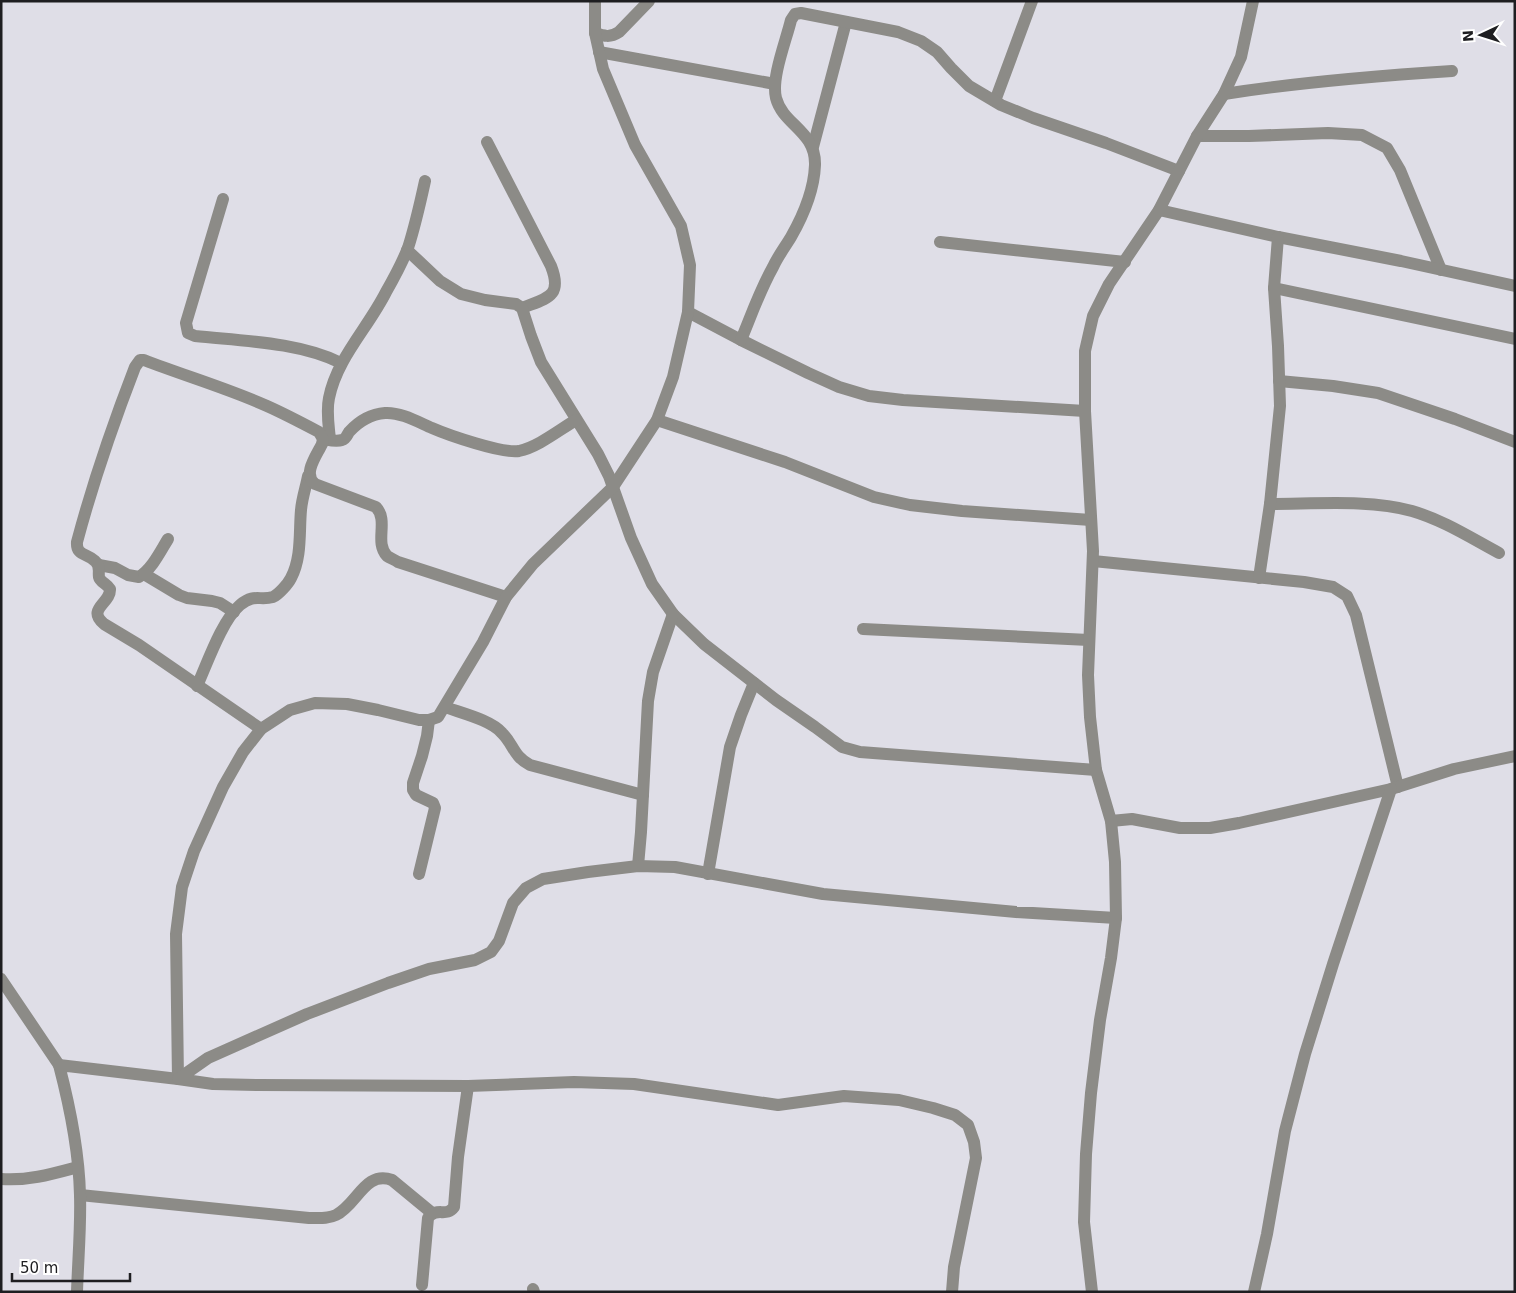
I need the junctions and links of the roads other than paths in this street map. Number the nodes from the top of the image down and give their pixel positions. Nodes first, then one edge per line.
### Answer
1 (595, 1) edge
2 (649, 1) edge
3 (1032, 1) edge
4 (1253, 1) edge
5 (846, 22) junction
6 (595, 33) junction
7 (599, 52) junction
8 (1452, 71) dead end
9 (775, 84) junction
10 (1224, 94) junction
11 (995, 101) junction
12 (1197, 136) junction
13 (487, 142) dead end
14 (813, 147) junction
15 (1179, 171) junction
16 (424, 181) dead end
17 (223, 199) dead end
18 (1159, 210) junction
19 (1278, 237) junction
20 (940, 242) dead end
21 (407, 250) junction
22 (1125, 262) junction
23 (1441, 270) junction
24 (1515, 286) edge
25 (1274, 288) junction
26 (522, 308) junction
27 (688, 312) junction
28 (740, 340) junction
29 (1515, 340) edge
30 (341, 362) junction
31 (1279, 380) junction
32 (1085, 411) junction
33 (576, 420) junction
34 (657, 420) junction
35 (326, 440) junction
36 (1515, 442) edge
37 (308, 476) junction
38 (613, 488) junction
39 (1270, 504) junction
40 (1091, 520) junction
41 (168, 539) dead end
42 (1499, 553) dead end
43 (1092, 561) junction
44 (99, 565) junction
45 (144, 574) junction
46 (1259, 578) junction
47 (506, 596) junction
48 (234, 612) junction
49 (674, 614) junction
50 (863, 629) dead end
51 (1089, 640) junction
52 (754, 683) junction
53 (198, 686) junction
54 (445, 707) junction
55 (429, 720) junction
56 (261, 729) junction
57 (1515, 756) edge
58 (1096, 770) junction
59 (1394, 788) junction
60 (643, 795) junction
61 (1111, 820) junction
62 (638, 866) junction
63 (419, 874) dead end
64 (708, 874) junction
65 (1116, 918) junction
66 (1, 979) edge
67 (59, 1065) junction
68 (178, 1079) junction
69 (468, 1086) junction
70 (78, 1167) junction
71 (1, 1179) edge
72 (80, 1195) junction
73 (432, 1213) junction
74 (422, 1285) dead end
75 (77, 1292) edge
76 (952, 1292) edge
77 (1092, 1292) edge
78 (1254, 1292) edge

1 - 6 street
2 - 6 street
3 - 11 street
4 - 10 street
5 - 9 street
5 - 11 street
5 - 14 street
6 - 7 street
7 - 9 street
7 - 27 street
8 - 10 street
9 - 14 street
10 - 12 street
11 - 15 street
12 - 15 street
12 - 23 street
13 - 26 street
14 - 28 street
15 - 18 street
16 - 21 street
17 - 30 street
18 - 19 street
18 - 22 street
19 - 23 street
19 - 25 street
20 - 22 street
21 - 26 street
21 - 30 street
22 - 32 street
23 - 24 street
25 - 29 street
25 - 31 street
26 - 33 street
27 - 28 street
27 - 34 street
28 - 32 street
30 - 35 street
31 - 36 street
31 - 39 street
32 - 40 street
33 - 35 street
33 - 38 street
34 - 38 street
34 - 40 street
35 - 37 street
35 - 44 street
37 - 47 street
37 - 48 street
38 - 47 street
38 - 49 street
39 - 42 street
39 - 46 street
40 - 43 street
41 - 45 street
43 - 46 street
43 - 51 street
44 - 45 street
44 - 53 street
45 - 48 street
46 - 59 street
47 - 54 street
48 - 53 street
49 - 52 street
49 - 60 street
50 - 51 street
51 - 58 street
52 - 58 street
52 - 64 street
53 - 56 street
54 - 55 street
54 - 60 street
55 - 56 street
55 - 63 street
56 - 68 street
57 - 59 street
58 - 61 street
59 - 61 street
59 - 78 street
60 - 62 street
61 - 65 street
62 - 64 street
62 - 68 street
64 - 65 street
65 - 77 street
66 - 67 street
67 - 68 street
67 - 70 street
68 - 69 street
69 - 73 street
69 - 76 street
70 - 71 street
70 - 72 street
72 - 73 street
72 - 75 street
73 - 74 street

